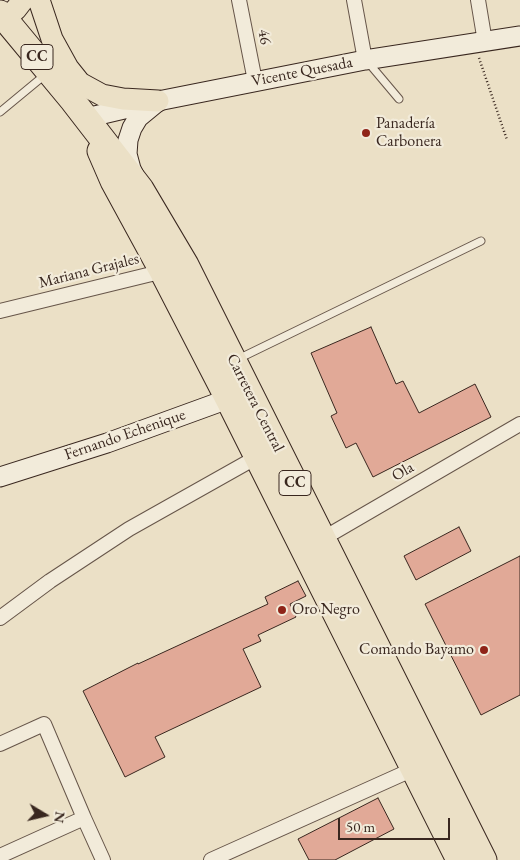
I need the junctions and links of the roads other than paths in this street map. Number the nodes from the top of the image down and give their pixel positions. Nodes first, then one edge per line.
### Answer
1 (239, 0) edge
2 (354, 0) edge
3 (478, 0) edge
4 (34, 2) edge
5 (7, 21) edge
6 (520, 36) edge
7 (52, 39) junction
8 (480, 42) junction
9 (366, 60) junction
10 (49, 72) junction
11 (255, 81) junction
12 (399, 99) dead end
13 (158, 101) junction
14 (80, 110) junction
15 (0, 112) edge
16 (141, 189) junction
17 (481, 241) dead end
18 (174, 268) junction
19 (0, 311) edge
20 (233, 361) junction
21 (238, 394) junction
22 (520, 424) edge
23 (257, 456) junction
24 (0, 477) edge
25 (313, 544) junction
26 (0, 618) edge
27 (0, 744) edge
28 (424, 764) junction
29 (84, 818) junction
30 (0, 856) edge
31 (103, 860) edge
32 (211, 860) edge
33 (458, 860) edge
34 (484, 860) edge

1 - 11 street, 46
2 - 9 street
3 - 8 street
4 - 5 main road
4 - 7 main road
5 - 10 highway, Carretera Central / CC
6 - 8 street, Vicente Quesada
7 - 13 main road
7 - 14 main road
8 - 9 street, Vicente Quesada
9 - 11 street, Vicente Quesada
9 - 12 lane
10 - 14 highway, Carretera Central / CC
10 - 15 lane
11 - 13 street, Vicente Quesada
13 - 14 street, Vicente Quesada
13 - 16 street
14 - 16 highway, Carretera Central / CC
14 - 18 highway, Carretera Central / CC
16 - 18 highway, Carretera Central / CC
17 - 20 lane
18 - 19 street, Mariana Grajales
18 - 20 highway, Carretera Central / CC
18 - 21 highway, Carretera Central / CC
20 - 21 highway, Carretera Central / CC
21 - 23 highway, Carretera Central / CC
21 - 24 street, Fernando Echenique
21 - 25 highway, Carretera Central / CC
22 - 25 street, Ola
23 - 25 highway, Carretera Central / CC
23 - 26 street
25 - 28 highway, Carretera Central / CC
27 - 29 street
28 - 32 street
28 - 33 highway, Carretera Central / CC
28 - 34 highway, Carretera Central / CC
29 - 30 street
29 - 31 street

